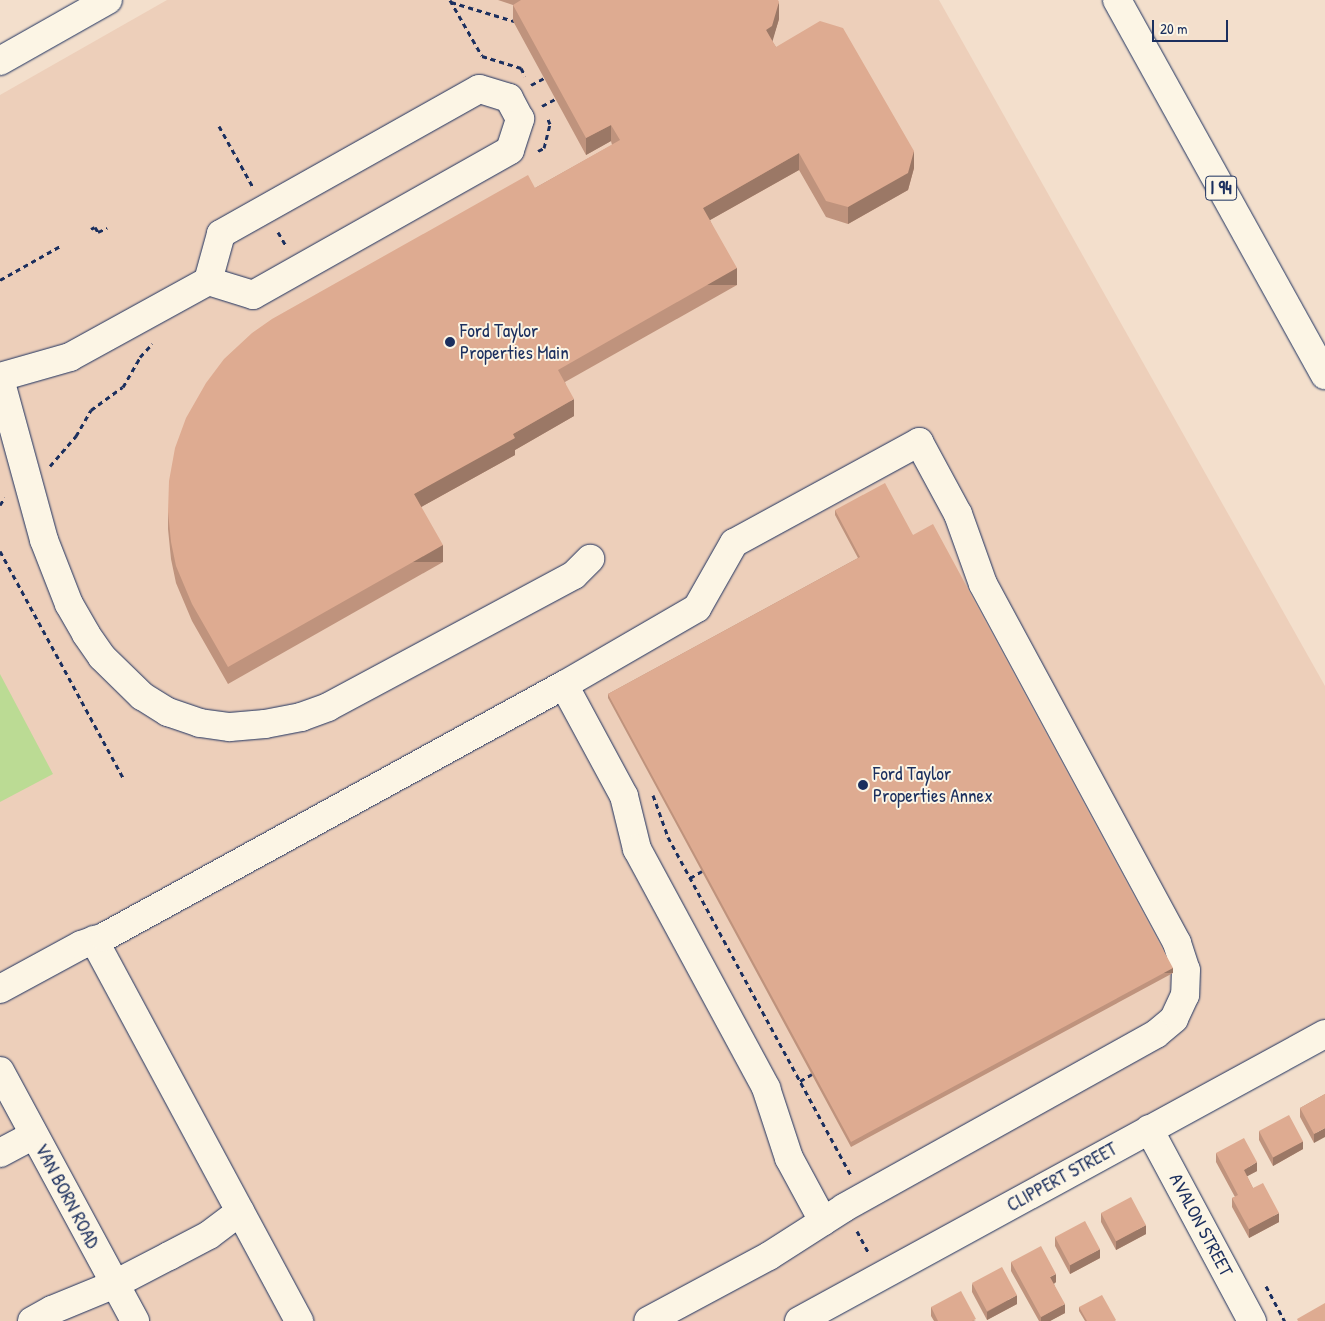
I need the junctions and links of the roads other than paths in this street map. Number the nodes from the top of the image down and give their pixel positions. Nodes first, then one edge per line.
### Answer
1 (108, 0) edge
2 (1117, 0) edge
3 (0, 61) edge
4 (208, 281) junction
5 (1325, 375) edge
6 (0, 378) edge
7 (590, 558) dead end
8 (564, 684) junction
9 (94, 940) junction
10 (0, 989) edge
11 (1325, 1034) edge
12 (0, 1071) edge
13 (1149, 1129) junction
14 (34, 1135) junction
15 (0, 1153) edge
16 (240, 1212) junction
17 (823, 1221) junction
18 (115, 1284) junction
19 (32, 1321) edge
20 (135, 1321) edge
21 (299, 1321) edge
22 (648, 1321) edge
23 (799, 1321) edge
24 (1252, 1321) edge

1 - 3 main road
2 - 5 main road, I 94
4 - 4 main road
4 - 6 main road
6 - 7 main road
8 - 9 main road
8 - 17 main road
8 - 17 main road
9 - 10 main road
9 - 16 main road
11 - 13 main road, CLIPPERT STREET
12 - 14 main road, VAN BORN ROAD
13 - 23 main road, CLIPPERT STREET
13 - 24 main road, AVALON STREET
14 - 15 main road
14 - 18 main road, VAN BORN ROAD
16 - 18 main road
16 - 21 main road
17 - 22 main road
18 - 19 main road
18 - 20 main road, VAN BORN ROAD

